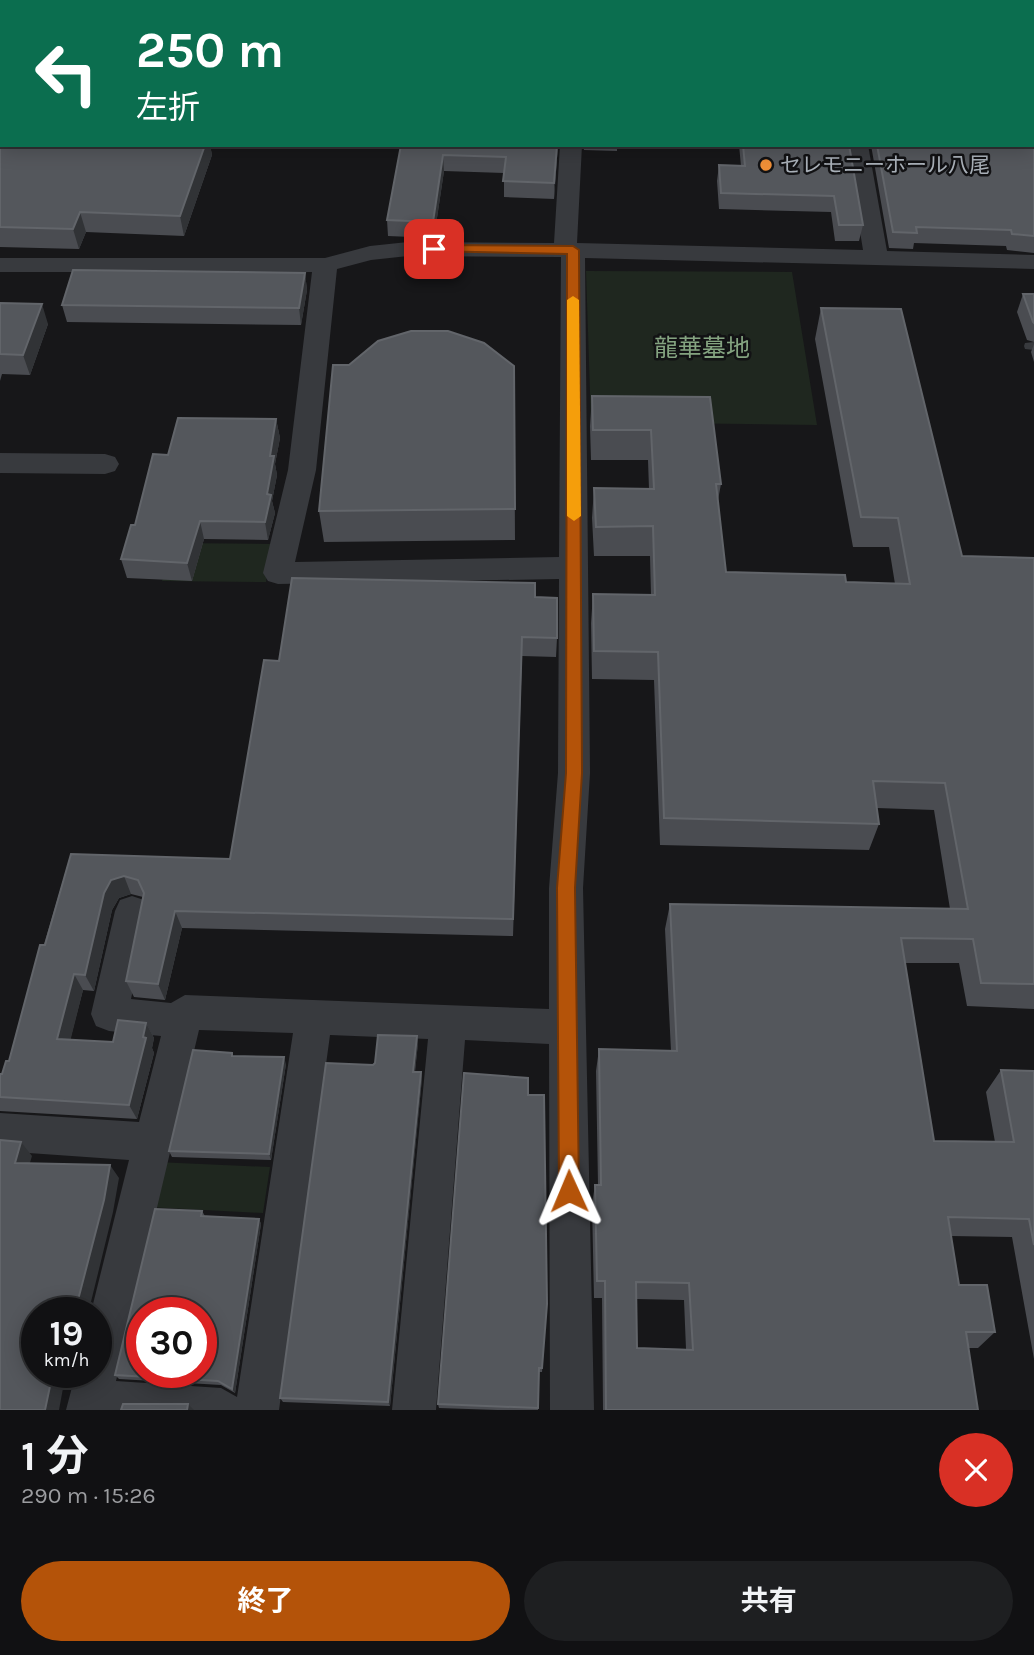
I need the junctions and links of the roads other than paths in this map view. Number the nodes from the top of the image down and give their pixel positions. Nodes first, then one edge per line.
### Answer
1 (570, 147) edge
2 (857, 147) edge
3 (569, 250) junction
4 (876, 258) junction
5 (1034, 262) edge
6 (0, 265) edge
7 (325, 265) junction
8 (0, 463) edge
9 (105, 464) dead end
10 (575, 568) junction
11 (132, 911) dead end
12 (314, 1017) junction
13 (183, 1021) junction
14 (448, 1022) junction
15 (567, 1027) junction
16 (0, 1132) edge
17 (153, 1142) junction
18 (89, 1405) edge
19 (221, 1410) edge
20 (257, 1410) edge
21 (414, 1410) edge
22 (572, 1410) edge

1 - 3 street
2 - 4 street
3 - 4 street
3 - 7 street
3 - 10 street
4 - 5 street
6 - 7 street
7 - 10 street
8 - 9 street
10 - 15 street
11 - 13 street
12 - 13 street
12 - 14 street
12 - 20 street
13 - 17 street
14 - 15 street
14 - 21 street
15 - 22 street
16 - 17 street
17 - 18 street
18 - 19 street

